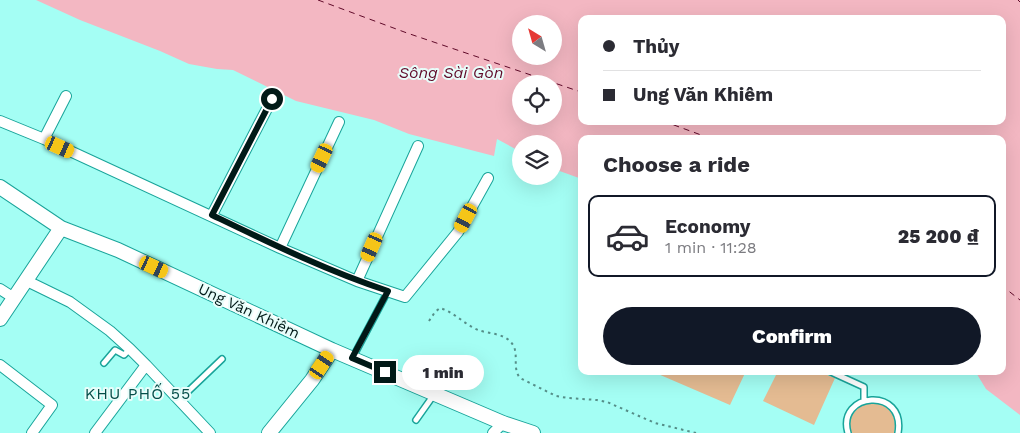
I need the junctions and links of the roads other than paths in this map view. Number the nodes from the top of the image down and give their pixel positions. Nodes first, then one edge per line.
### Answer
1 (66, 96) dead end
2 (272, 99) dead end
3 (0, 122) edge
4 (338, 122) dead end
5 (44, 139) junction
6 (418, 146) dead end
7 (488, 178) dead end
8 (0, 187) edge
9 (212, 215) junction
10 (62, 228) junction
11 (280, 248) junction
12 (27, 281) junction
13 (357, 281) junction
14 (0, 289) edge
15 (388, 291) junction
16 (14, 298) junction
17 (0, 319) edge
18 (130, 349) junction
19 (332, 350) junction
20 (352, 358) junction
21 (222, 359) dead end
22 (104, 363) dead end
23 (146, 365) junction
24 (0, 366) edge
25 (838, 375) edge
26 (435, 393) junction
27 (178, 400) junction
28 (864, 401) junction
29 (416, 420) dead end
30 (498, 428) edge
31 (32, 433) edge
32 (95, 433) edge
33 (210, 433) edge
34 (269, 433) edge
35 (533, 433) edge
36 (848, 433) edge
37 (898, 433) edge

1 - 5 street
2 - 9 street
3 - 5 street
4 - 11 street
5 - 9 street
6 - 13 street
7 - 15 street
8 - 10 main road, Ung Văn Khiêm
9 - 11 street
10 - 12 main road
10 - 19 main road, Ung Văn Khiêm
11 - 13 street
12 - 16 main road
12 - 18 street
13 - 15 street
14 - 16 street
15 - 20 lane
16 - 17 main road
18 - 22 lane
18 - 23 street
19 - 20 main road, Ung Văn Khiêm
19 - 34 main road
20 - 26 main road, Ung Văn Khiêm
21 - 27 lane
23 - 27 street
23 - 32 street
24 - 31 street
25 - 28 lane
26 - 29 lane
26 - 30 main road, Ung Văn Khiêm
27 - 33 street
28 - 36 lane
28 - 37 lane
30 - 35 main road, Ung Văn Khiêm

